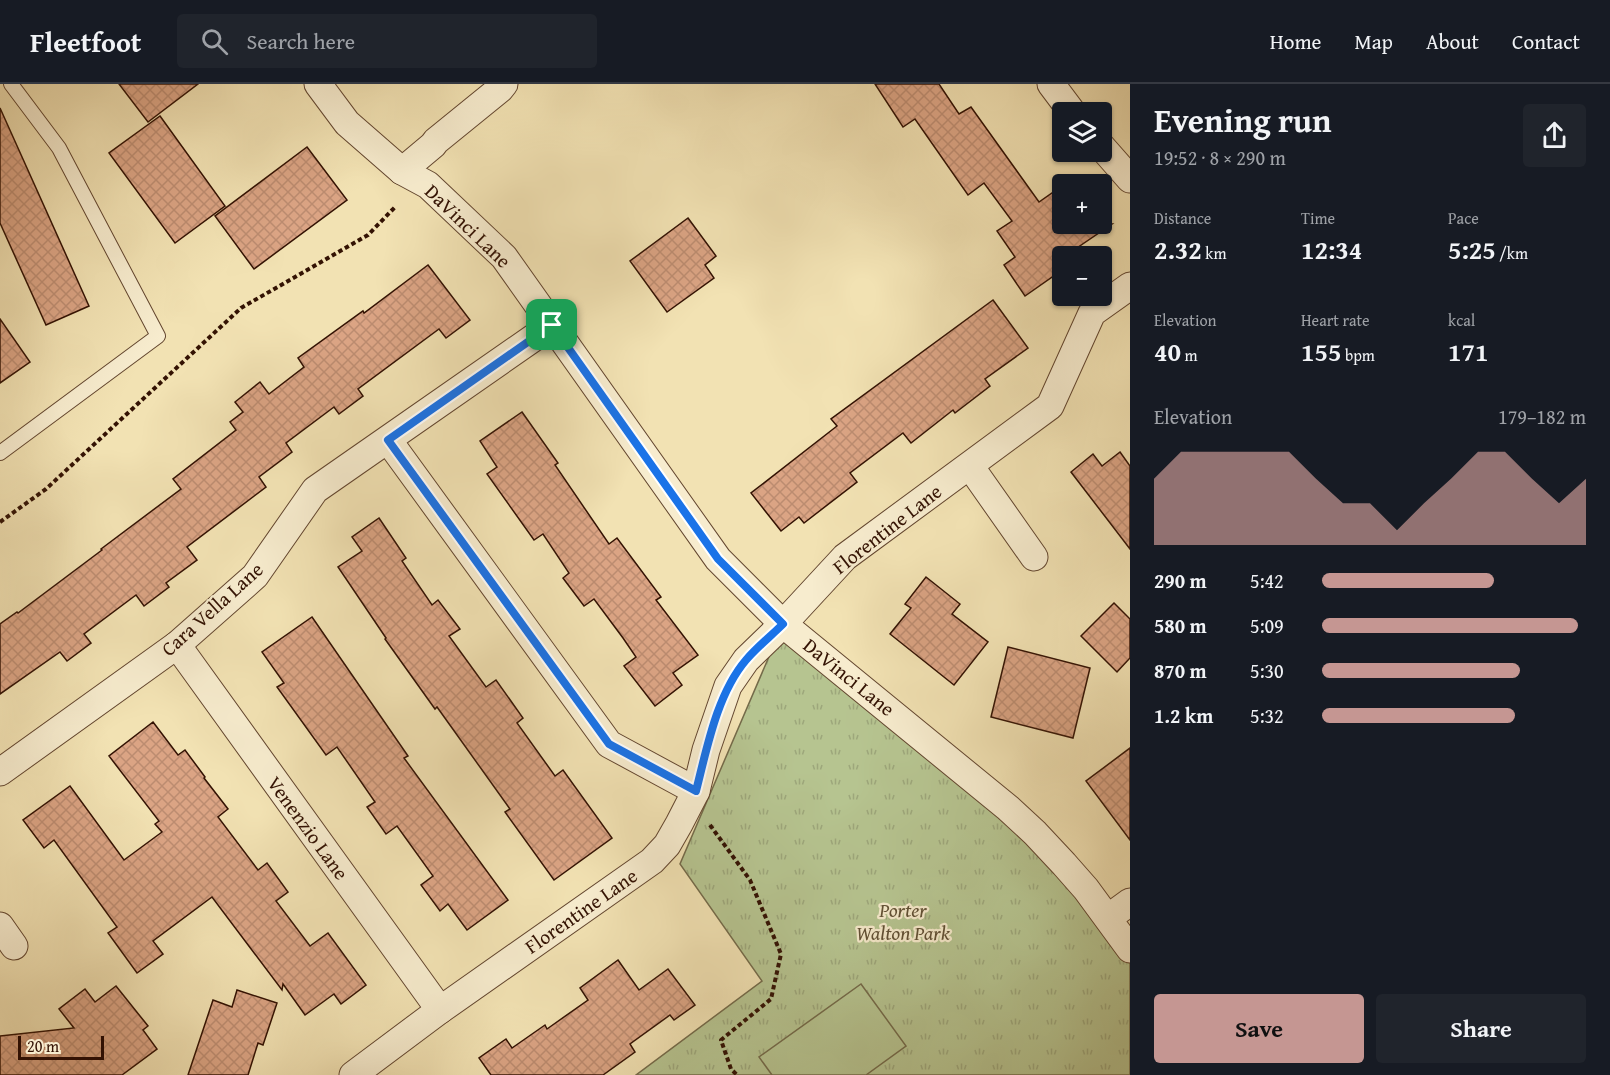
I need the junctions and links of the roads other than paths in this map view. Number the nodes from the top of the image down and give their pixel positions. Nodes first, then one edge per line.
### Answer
1 (11, 84) edge
2 (318, 84) edge
3 (504, 84) edge
4 (1051, 84) edge
5 (1064, 102) edge
6 (1112, 159) edge
7 (402, 171) junction
8 (1130, 179) edge
9 (1130, 286) edge
10 (552, 325) junction
11 (388, 440) junction
12 (0, 453) edge
13 (970, 466) junction
14 (1034, 557) dead end
15 (783, 624) junction
16 (177, 645) junction
17 (0, 772) edge
18 (696, 791) junction
19 (1130, 902) edge
20 (1108, 918) junction
21 (1130, 948) edge
22 (440, 1010) junction
23 (353, 1075) edge

1 - 12 lane
2 - 7 street, DaVinci Lane
3 - 7 street
4 - 5 street
6 - 8 street
7 - 10 street, DaVinci Lane
9 - 13 street, Florentine Lane
10 - 11 street, Cara Vella Lane
10 - 15 street, DaVinci Lane
11 - 16 street, Cara Vella Lane
11 - 18 street
13 - 14 street
13 - 15 street, Florentine Lane
15 - 18 street, Florentine Lane
15 - 20 street, DaVinci Lane
16 - 17 street, Cara Vella Lane
16 - 22 street, Venenzio Lane
18 - 22 street, Florentine Lane
19 - 20 street
20 - 21 street, DaVinci Lane
22 - 23 street, Florentine Lane

